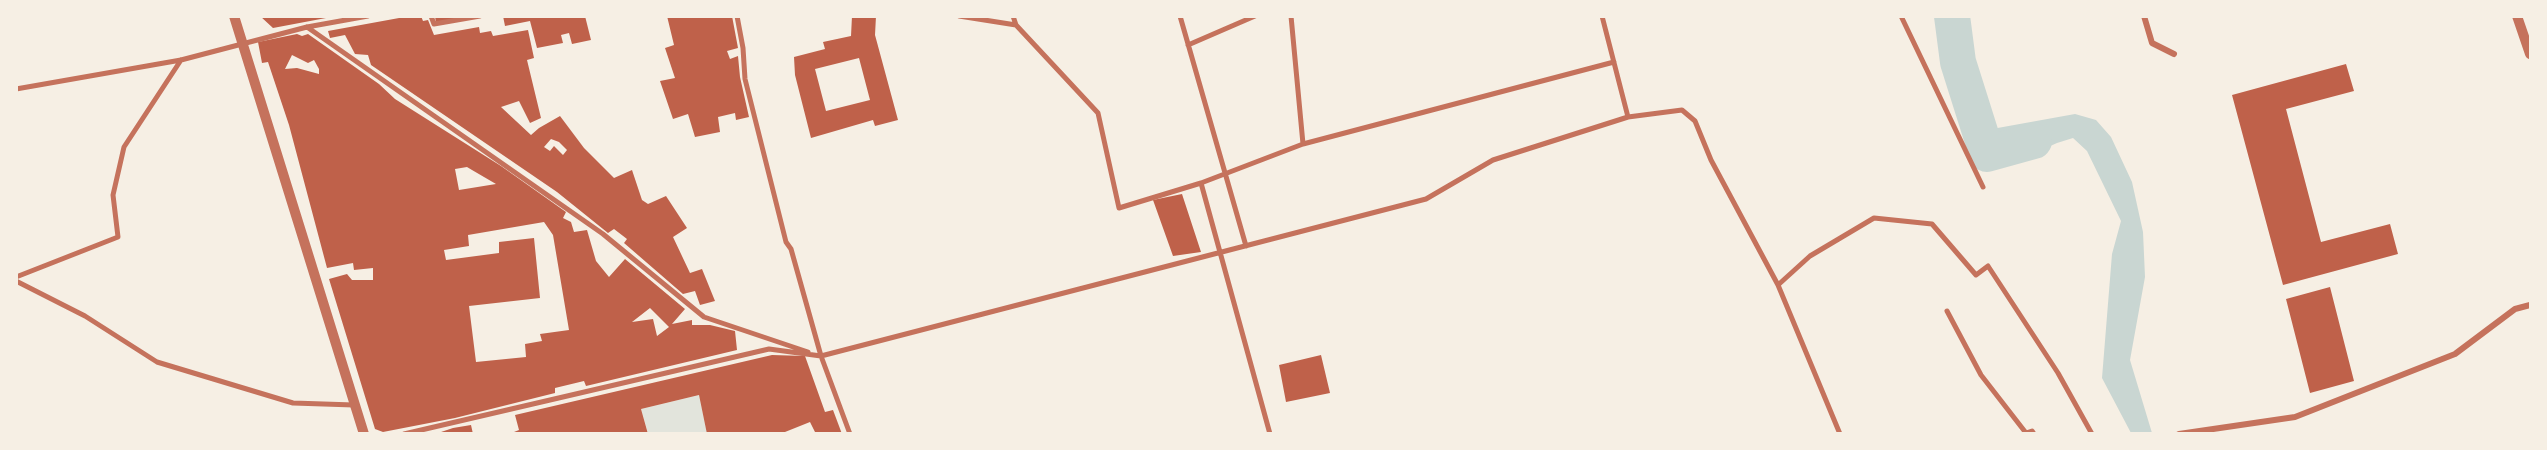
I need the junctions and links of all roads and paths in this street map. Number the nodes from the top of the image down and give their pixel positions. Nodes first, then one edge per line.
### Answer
1 (234, 16) edge
2 (369, 16) edge
3 (430, 16) edge
4 (480, 16) edge
5 (737, 16) edge
6 (959, 16) edge
7 (1013, 16) edge
8 (1180, 16) edge
9 (1255, 16) edge
10 (1291, 16) edge
11 (1602, 16) edge
12 (1901, 16) edge
13 (2144, 16) edge
14 (2517, 16) edge
15 (1016, 25) junction
16 (308, 27) junction
17 (244, 44) junction
18 (1188, 45) junction
19 (2174, 54) dead end
20 (2530, 54) edge
21 (181, 60) junction
22 (1614, 62) junction
23 (16, 89) edge
24 (1628, 117) junction
25 (1303, 144) junction
26 (1226, 175) junction
27 (1201, 183) junction
28 (1983, 187) dead end
29 (1246, 246) junction
30 (1219, 252) junction
31 (16, 279) edge
32 (1778, 285) junction
33 (2530, 305) edge
34 (1947, 310) dead end
35 (821, 356) junction
36 (354, 405) junction
37 (364, 434) edge
38 (404, 434) edge
39 (850, 434) edge
40 (1270, 434) edge
41 (1840, 434) edge
42 (2034, 434) edge
43 (2092, 434) edge
44 (2180, 434) edge

1 - 17 street
2 - 16 street
3 - 4 street
5 - 35 street
6 - 15 street
7 - 15 street
8 - 18 street
9 - 18 street
10 - 25 street
11 - 22 street
12 - 28 street
13 - 19 street
14 - 20 street
15 - 27 street
16 - 17 street
16 - 35 street
17 - 21 street
17 - 36 street
18 - 26 street
21 - 23 street
21 - 31 street
22 - 24 street
22 - 25 street
24 - 29 street
24 - 32 street
25 - 26 street
26 - 27 street
26 - 29 street
27 - 30 street
29 - 30 street
30 - 35 street
30 - 40 street
31 - 36 street
32 - 41 street
32 - 43 street
33 - 44 street
34 - 42 street
35 - 38 street
35 - 39 street
36 - 37 street

